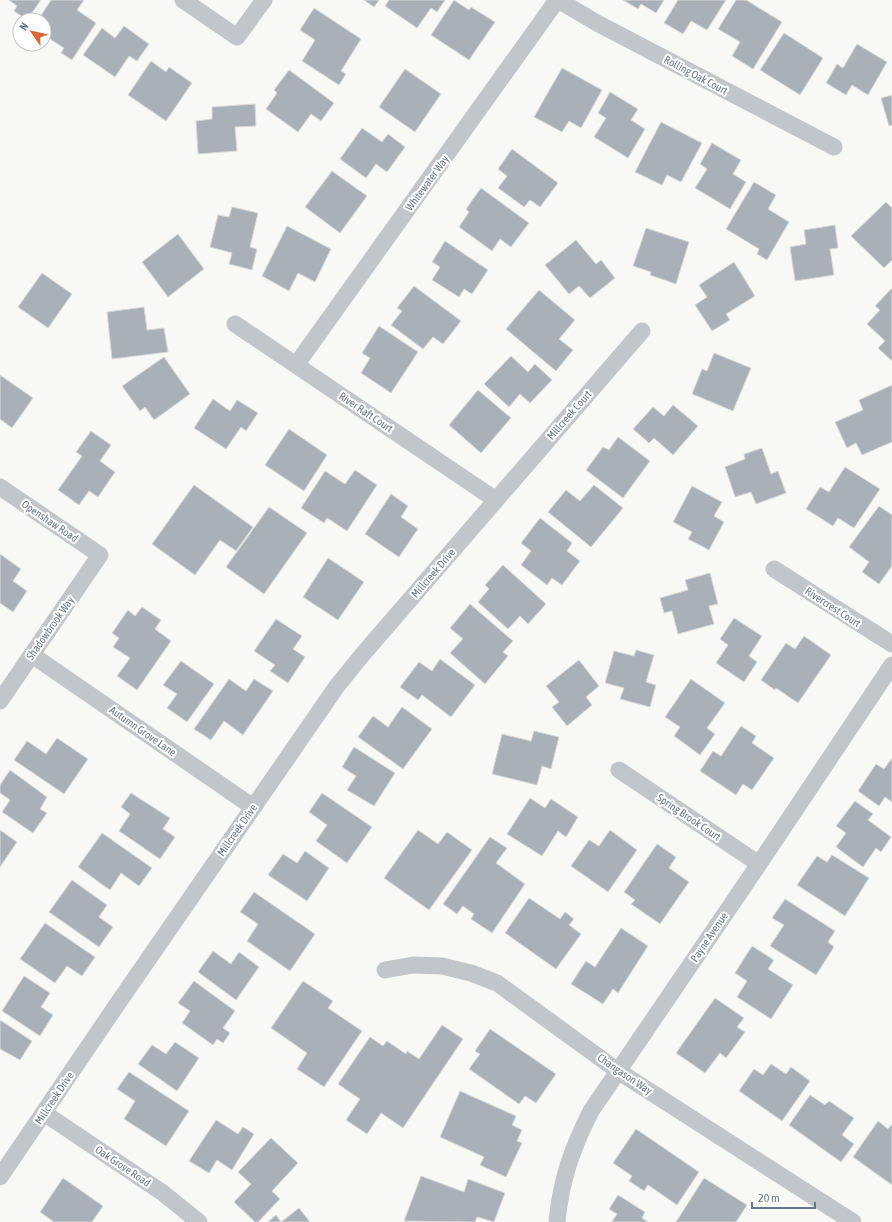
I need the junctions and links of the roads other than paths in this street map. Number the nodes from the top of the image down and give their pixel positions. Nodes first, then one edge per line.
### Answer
1 (183, 0) edge
2 (264, 0) edge
3 (558, 0) edge
4 (834, 147) dead end
5 (235, 324) dead end
6 (642, 331) dead end
7 (296, 366) junction
8 (0, 487) edge
9 (496, 500) junction
10 (100, 555) joint
11 (774, 569) dead end
12 (892, 644) edge
13 (32, 655) junction
14 (892, 665) edge
15 (0, 701) edge
16 (618, 770) dead end
17 (253, 807) junction
18 (759, 864) junction
19 (385, 970) dead end
20 (618, 1071) junction
21 (44, 1113) junction
22 (0, 1177) edge
23 (199, 1222) edge
24 (557, 1222) edge
25 (853, 1222) edge

1 - 2 street
3 - 4 street, Rolling Oak Court
3 - 7 street, Whitewater Way
5 - 7 street, River Raft Court
6 - 9 street, Millcreek Court
7 - 9 street, River Raft Court
8 - 10 street, Openshaw Road
9 - 17 street, Millcreek Drive
10 - 13 street, Shadowbrook Way
11 - 12 street, Rivercrest Court
13 - 15 street, Shadowbrook Way
13 - 17 street, Autumn Grove Lane
14 - 18 street, Payne Avenue
16 - 18 street, Spring Brook Court
17 - 21 street, Millcreek Drive
18 - 20 street, Payne Avenue
19 - 20 street, Changason Way
20 - 24 street, Payne Avenue
20 - 25 street, Changason Way
21 - 22 street, Millcreek Drive
21 - 23 street, Oak Grove Road

